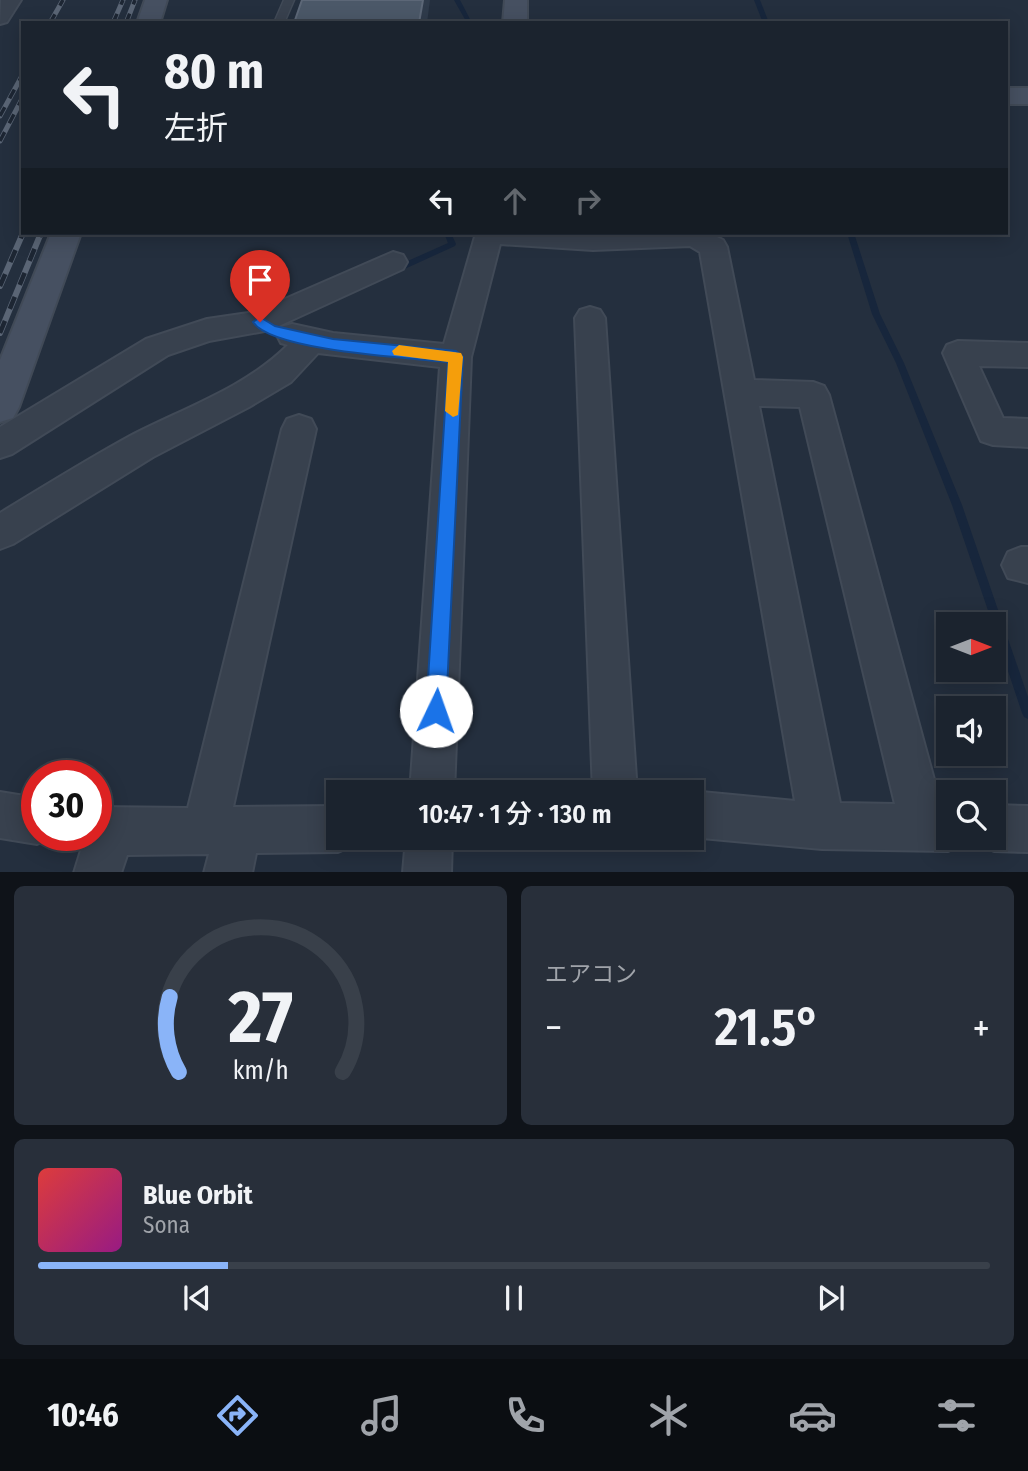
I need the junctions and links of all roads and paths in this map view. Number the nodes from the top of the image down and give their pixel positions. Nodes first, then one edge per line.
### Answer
1 (11, 0) edge
2 (156, 0) edge
3 (289, 0) edge
4 (516, 0) edge
5 (0, 18) edge
6 (149, 21) edge
7 (280, 21) edge
8 (515, 21) edge
9 (1008, 96) edge
10 (1028, 96) edge
11 (65, 235) edge
12 (489, 235) edge
13 (504, 235) edge
14 (657, 235) edge
15 (393, 262) dead end
16 (590, 318) dead end
17 (265, 326) junction
18 (312, 340) junction
19 (1028, 355) edge
20 (456, 357) junction
21 (742, 392) junction
22 (0, 407) edge
23 (299, 429) dead end
24 (1028, 433) edge
25 (0, 444) edge
26 (0, 532) edge
27 (433, 780) edge
28 (614, 780) edge
29 (0, 815) edge
30 (704, 815) edge
31 (21, 818) edge
32 (822, 827) junction
33 (936, 828) edge
34 (1006, 828) edge
35 (1028, 829) edge
36 (326, 831) edge
37 (112, 845) edge
38 (223, 845) edge
39 (428, 850) edge
40 (427, 872) edge

1 - 5 street
2 - 6 main road
3 - 7 lane
4 - 8 main road
9 - 10 main road
11 - 22 main road
12 - 20 street
13 - 14 street
14 - 21 street
15 - 17 street
16 - 28 street
17 - 18 street
17 - 25 street
18 - 20 street
18 - 26 street
19 - 24 street
20 - 27 street
21 - 32 street
21 - 33 street
23 - 38 street
29 - 31 street
30 - 32 street
32 - 33 street
34 - 35 street
36 - 38 street
37 - 38 street
39 - 40 street

